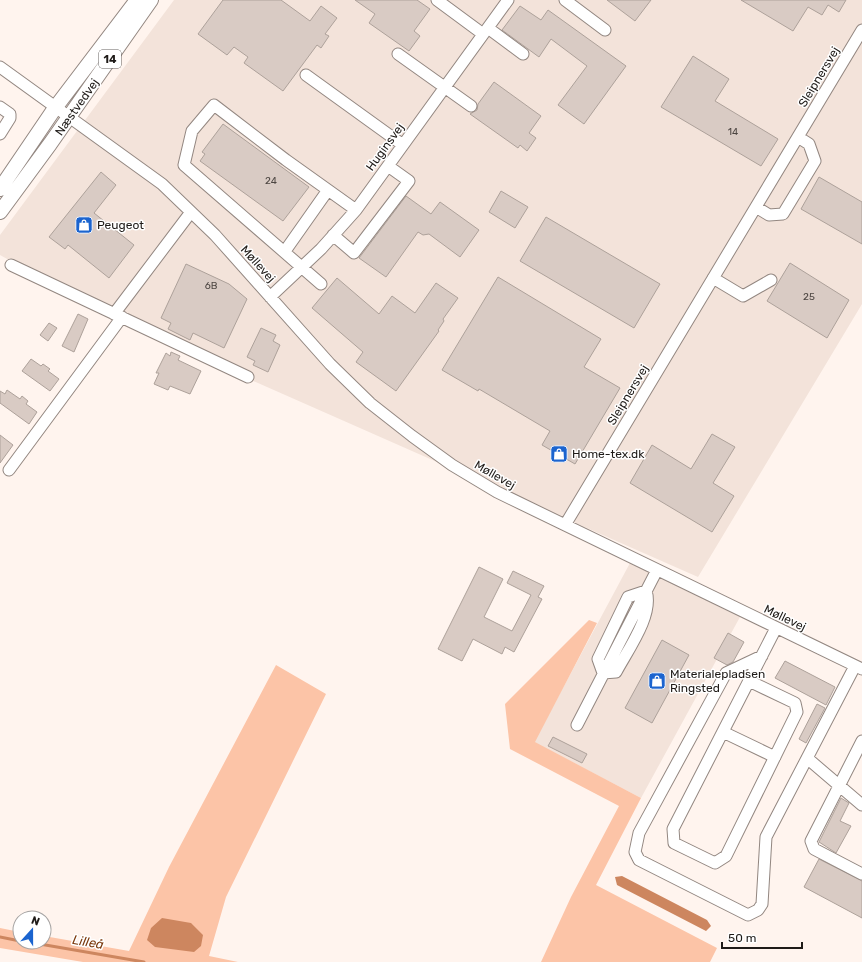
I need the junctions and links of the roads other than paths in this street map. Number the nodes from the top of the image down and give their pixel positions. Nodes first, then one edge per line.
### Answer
1 (138, 0) edge
2 (151, 0) edge
3 (437, 0) edge
4 (508, 0) edge
5 (565, 0) edge
6 (605, 30) dead end
7 (862, 30) edge
8 (485, 31) junction
9 (398, 54) dead end
10 (523, 54) dead end
11 (0, 67) edge
12 (306, 75) dead end
13 (444, 88) junction
14 (471, 106) dead end
15 (0, 107) edge
16 (56, 108) junction
17 (69, 117) junction
18 (0, 133) edge
19 (798, 137) junction
20 (403, 145) junction
21 (388, 166) junction
22 (0, 189) edge
23 (328, 190) junction
24 (756, 207) junction
25 (356, 210) junction
26 (0, 212) edge
27 (191, 212) junction
28 (333, 235) junction
29 (284, 251) junction
30 (10, 265) dead end
31 (302, 267) junction
32 (713, 278) junction
33 (771, 280) dead end
34 (321, 284) dead end
35 (270, 297) junction
36 (118, 315) junction
37 (248, 377) dead end
38 (9, 470) dead end
39 (565, 525) junction
40 (657, 570) junction
41 (646, 592) junction
42 (776, 628) junction
43 (762, 656) junction
44 (858, 668) edge
45 (603, 673) junction
46 (749, 681) junction
47 (576, 725) dead end
48 (723, 732) junction
49 (862, 741) edge
50 (775, 757) junction
51 (807, 758) junction
52 (839, 786) junction
53 (862, 805) edge
54 (862, 874) edge

1 - 16 main road, Næstvedvej / 14
2 - 17 main road, Næstvedvej / 14
3 - 8 street
4 - 8 street, Huginsvej
5 - 6 street
7 - 19 street, Sleipnersvej
8 - 10 street
8 - 13 street, Huginsvej
9 - 13 street
11 - 16 street, Møllevej
12 - 20 street
13 - 14 street
13 - 20 street, Huginsvej
15 - 18 street
16 - 17 street, Møllevej
16 - 22 main road, Næstvedvej / 14
17 - 26 main road, Næstvedvej / 14
17 - 27 street, Møllevej
19 - 24 street, Sleipnersvej
19 - 24 street
20 - 21 street, Huginsvej
21 - 25 street, Huginsvej
21 - 28 street
23 - 25 street
23 - 29 street
23 - 29 street
24 - 32 street, Sleipnersvej
25 - 28 street, Huginsvej
27 - 35 street, Møllevej
27 - 36 street
28 - 31 street, Huginsvej
29 - 31 street
30 - 36 street
31 - 34 street
31 - 35 street, Huginsvej
32 - 33 street
32 - 39 street, Sleipnersvej
35 - 39 street, Møllevej
36 - 37 street
36 - 38 street
39 - 40 street, Møllevej
40 - 41 street
40 - 42 street, Møllevej
41 - 45 street
41 - 45 street
42 - 43 street
42 - 44 street, Møllevej
43 - 46 street
43 - 51 street, Møllevej
44 - 51 street, Møllevej
45 - 47 street
46 - 48 street
46 - 50 street
48 - 50 street
48 - 50 street
49 - 52 street
51 - 52 street
52 - 53 street
52 - 54 street

